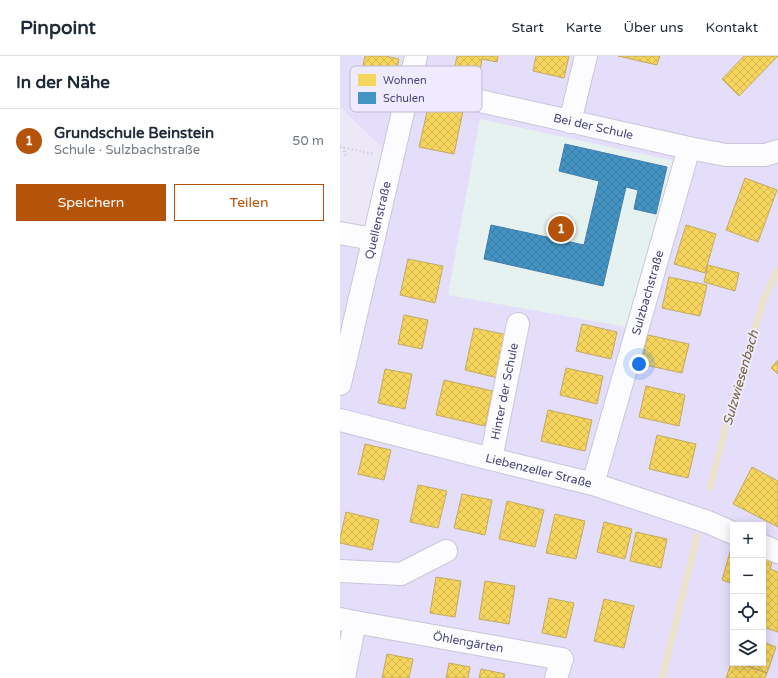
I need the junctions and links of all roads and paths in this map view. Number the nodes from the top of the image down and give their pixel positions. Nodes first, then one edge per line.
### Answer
1 (416, 56) edge
2 (586, 56) edge
3 (414, 66) edge
4 (482, 102) edge
5 (403, 112) edge
6 (570, 122) junction
7 (342, 147) edge
8 (689, 148) junction
9 (777, 151) edge
10 (346, 157) dead end
11 (392, 158) junction
12 (340, 233) edge
13 (373, 239) junction
14 (518, 324) dead end
15 (340, 384) edge
16 (340, 420) edge
17 (491, 459) junction
18 (593, 484) junction
19 (730, 532) edge
20 (766, 547) edge
21 (446, 551) dead end
22 (778, 552) edge
23 (340, 570) edge
24 (348, 621) edge
25 (344, 678) edge
26 (556, 678) edge

1 - 3 street, Quellenstraße
2 - 6 street
4 - 6 street, Bei der Schule
5 - 11 street, Quellenstraße
6 - 8 street, Bei der Schule
7 - 10 path
7 - 11 path
8 - 9 street, Bei der Schule
8 - 18 street, Sulzbachstraße
11 - 13 street, Quellenstraße
12 - 13 street
13 - 15 street, Quellenstraße
14 - 17 street, Hinter der Schule
16 - 17 street, Liebenzeller Straße
17 - 18 street, Liebenzeller Straße
18 - 19 street, Liebenzeller Straße
20 - 22 street
21 - 23 street
24 - 25 street
24 - 26 street, Öhlengärten

